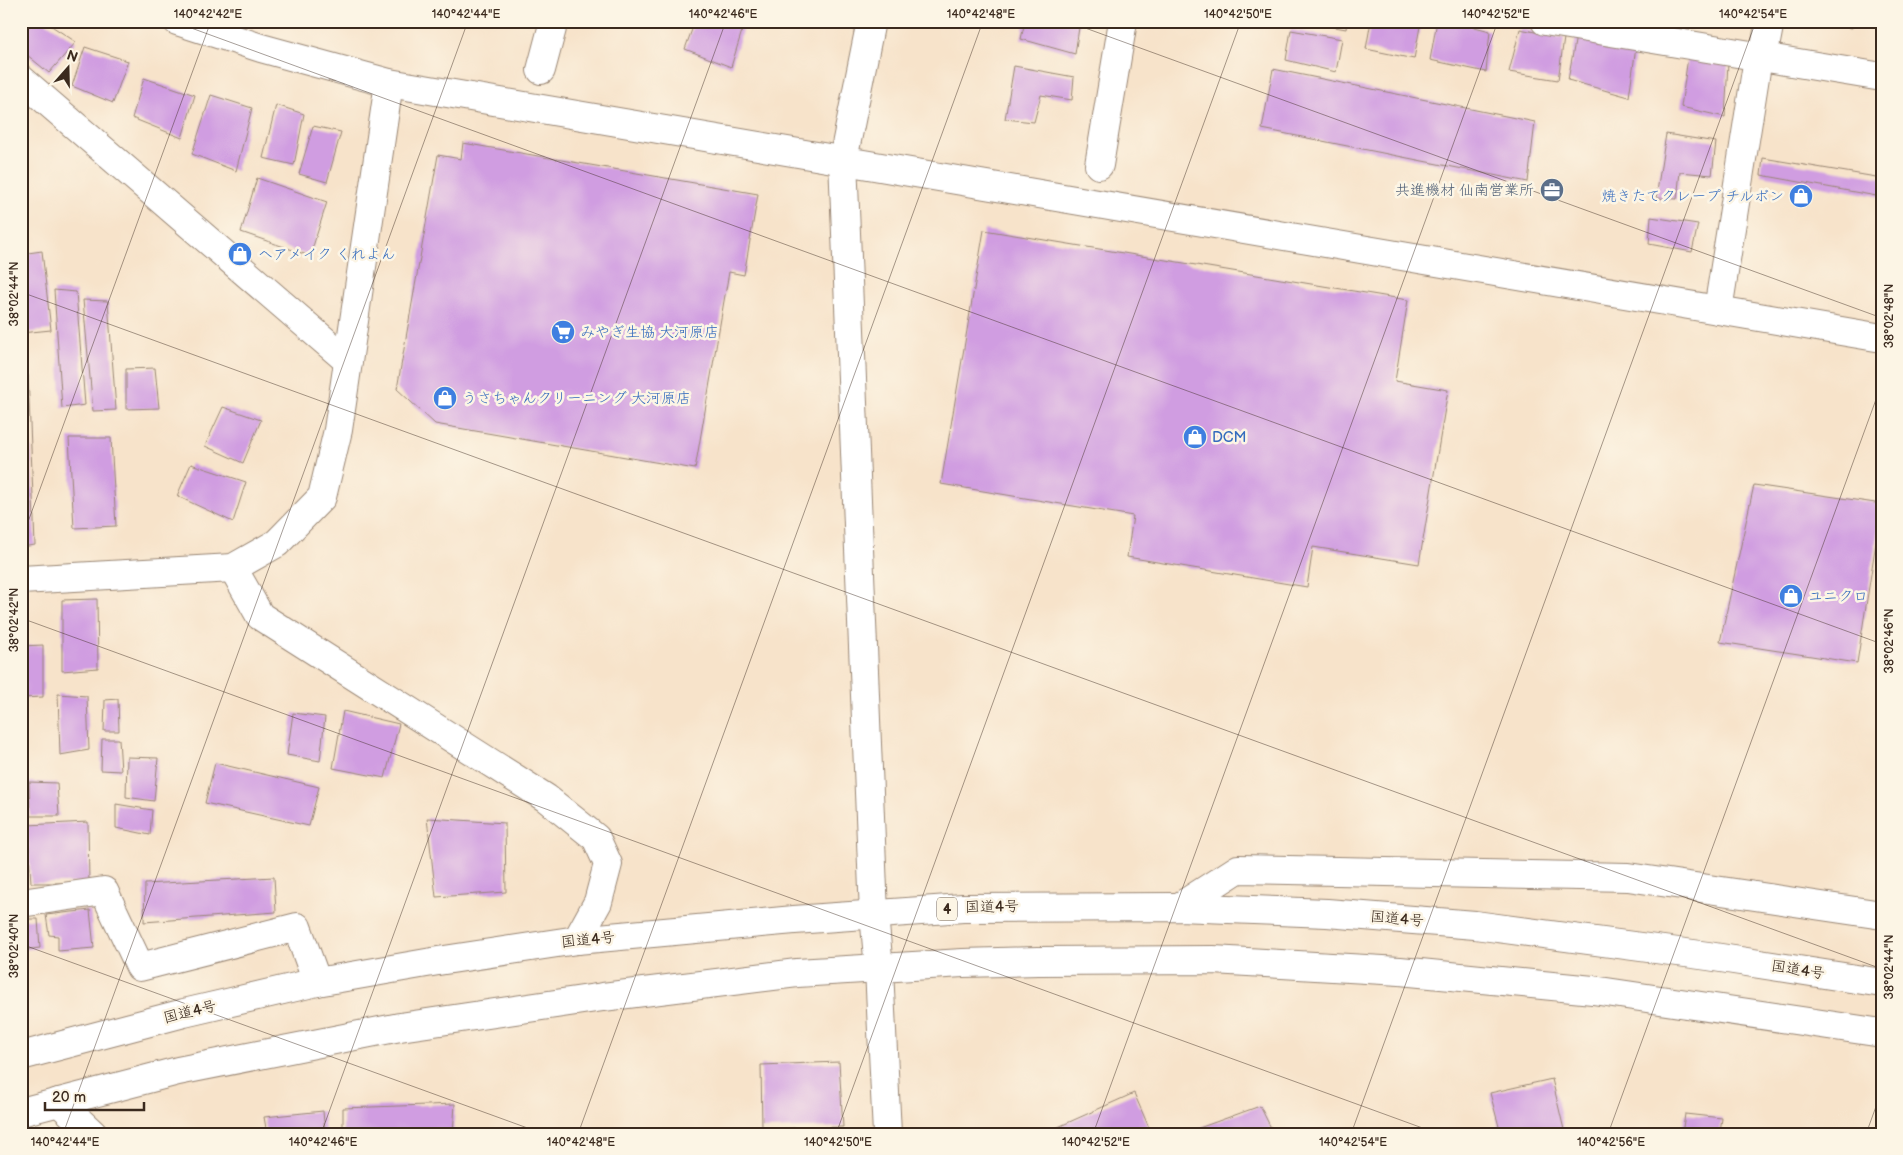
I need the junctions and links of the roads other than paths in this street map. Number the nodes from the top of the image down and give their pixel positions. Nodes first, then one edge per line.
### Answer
1 (177, 21) edge
2 (554, 21) edge
3 (871, 21) edge
4 (1123, 21) edge
5 (1545, 21) edge
6 (1770, 21) edge
7 (1760, 58) junction
8 (542, 70) dead end
9 (1882, 77) edge
10 (21, 79) edge
11 (389, 83) junction
12 (843, 160) junction
13 (1099, 165) dead end
14 (1718, 310) junction
15 (1882, 338) edge
16 (348, 360) junction
17 (233, 568) junction
18 (21, 580) edge
19 (21, 903) edge
20 (1179, 907) junction
21 (874, 914) junction
22 (1882, 915) edge
23 (577, 940) junction
24 (879, 969) junction
25 (318, 982) junction
26 (1882, 983) edge
27 (1882, 1033) edge
28 (21, 1056) edge
29 (59, 1102) junction
30 (21, 1112) edge
31 (93, 1134) edge
32 (887, 1134) edge

1 - 11 main road
2 - 8 main road
3 - 12 main road
4 - 13 main road
5 - 7 main road
6 - 7 main road
7 - 9 main road
7 - 14 main road
10 - 16 main road
11 - 12 main road
11 - 16 main road
12 - 14 main road
12 - 21 main road
14 - 15 main road
16 - 17 main road
17 - 18 main road
17 - 23 main road
19 - 25 main road
20 - 21 main road, 国道4号 / 4
20 - 22 main road
20 - 26 main road, 国道4号 / 4
21 - 23 main road, 国道4号 / 4
21 - 24 main road
23 - 25 main road, 国道4号 / 4
24 - 27 main road
24 - 29 main road
24 - 32 main road
25 - 28 main road, 国道4号 / 4
29 - 30 main road
29 - 31 main road

